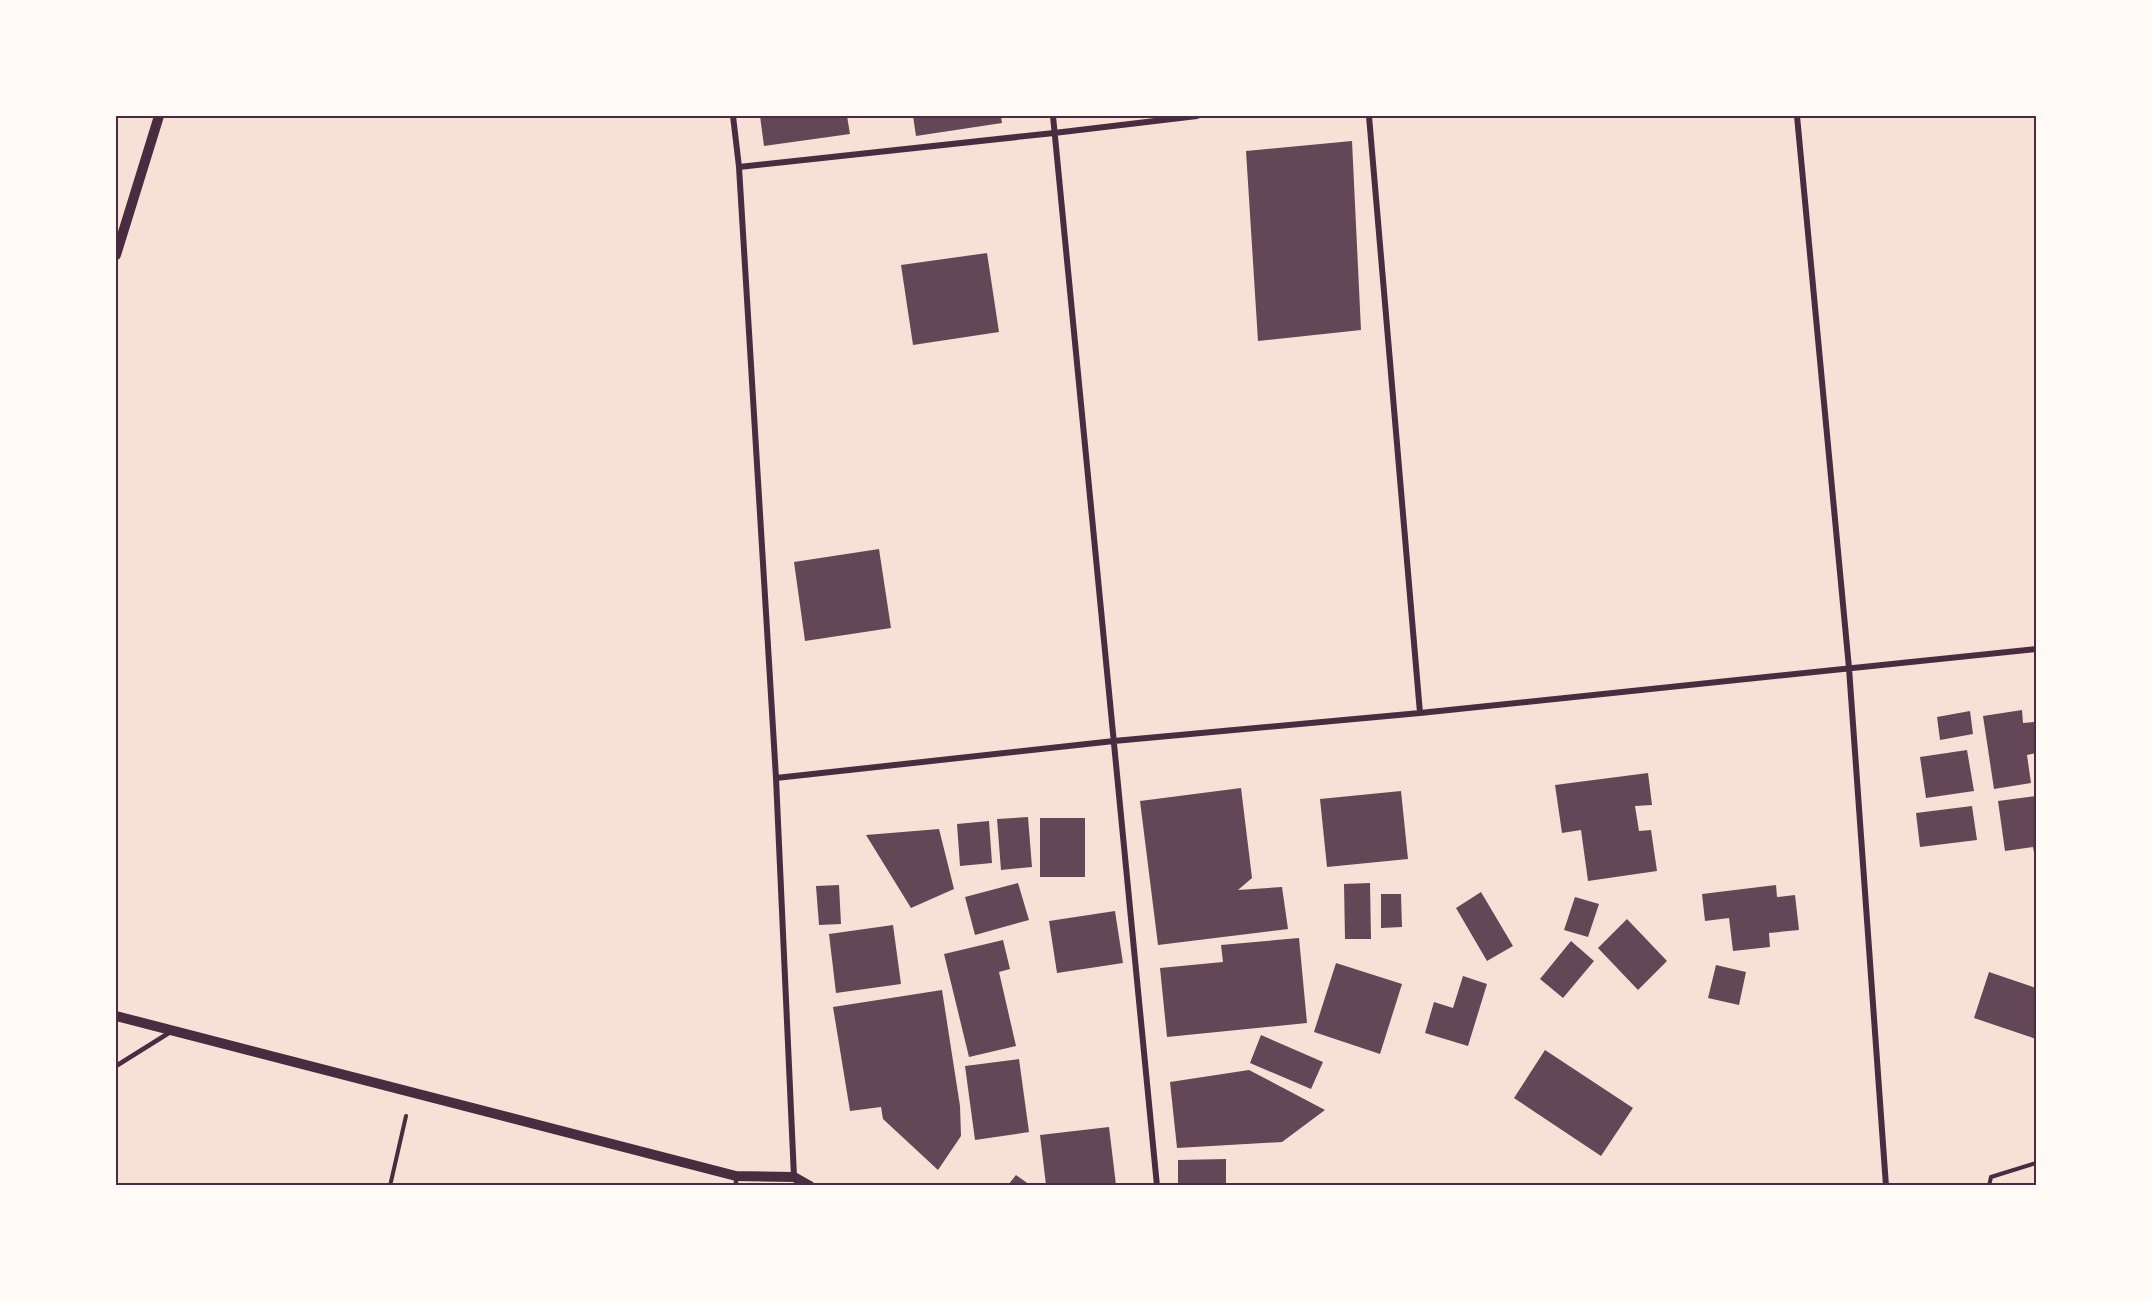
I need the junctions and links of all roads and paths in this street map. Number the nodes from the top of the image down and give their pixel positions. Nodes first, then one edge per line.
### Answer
1 (159, 116) edge
2 (733, 116) edge
3 (1053, 116) edge
4 (1197, 116) edge
5 (1369, 116) edge
6 (1797, 116) edge
7 (1054, 133) junction
8 (739, 167) junction
9 (116, 255) edge
10 (2037, 649) edge
11 (1849, 669) junction
12 (1420, 713) junction
13 (1114, 741) junction
14 (776, 778) junction
15 (116, 1016) edge
16 (173, 1030) junction
17 (116, 1066) edge
18 (411, 1092) junction
19 (2037, 1163) edge
20 (794, 1177) junction
21 (736, 1181) edge
22 (390, 1185) edge
23 (810, 1185) edge
24 (1157, 1185) edge
25 (1886, 1185) edge
26 (1989, 1185) edge

1 - 9 street
2 - 8 street
3 - 7 street
4 - 7 street
5 - 12 street
6 - 11 street
7 - 8 street
7 - 13 street
8 - 14 street
10 - 11 street
11 - 12 street
11 - 25 street
12 - 13 street
13 - 14 street
13 - 24 street
14 - 20 street
15 - 16 street
16 - 17 lane
16 - 18 street
18 - 21 street
18 - 22 path
19 - 26 path
20 - 21 street
20 - 23 street

